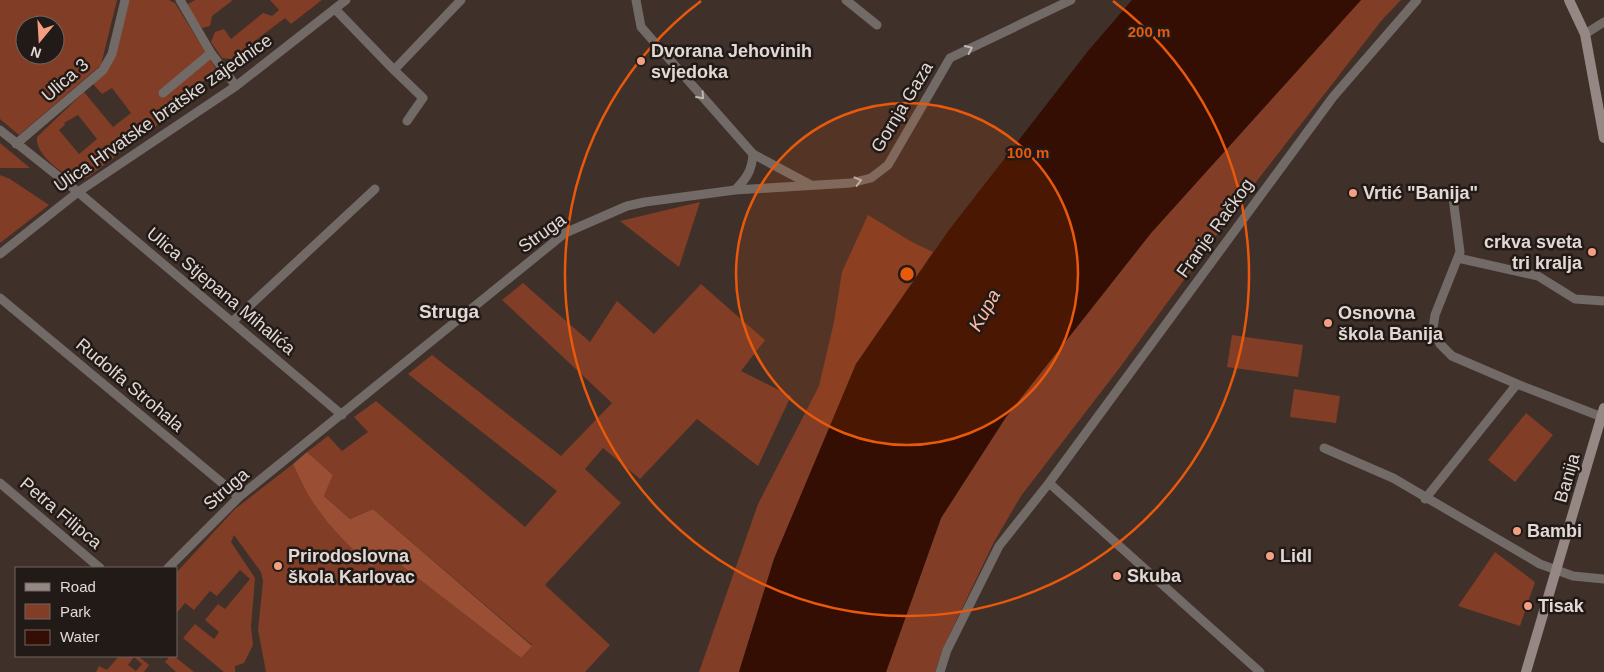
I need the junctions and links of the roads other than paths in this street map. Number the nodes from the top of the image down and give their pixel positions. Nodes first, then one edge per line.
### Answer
1 (125, 0) edge
2 (180, 0) edge
3 (346, 0) edge
4 (460, 0) edge
5 (636, 0) edge
6 (846, 0) edge
7 (1071, 0) edge
8 (1417, 0) edge
9 (1569, 0) edge
10 (335, 9) junction
11 (1604, 22) edge
12 (876, 25) dead end
13 (1585, 34) junction
14 (211, 53) junction
15 (394, 70) junction
16 (236, 86) junction
17 (163, 94) dead end
18 (408, 121) dead end
19 (0, 130) edge
20 (1604, 138) edge
21 (16, 144) junction
22 (753, 154) junction
23 (809, 185) junction
24 (375, 189) dead end
25 (735, 190) junction
26 (1452, 190) dead end
27 (78, 192) junction
28 (0, 254) edge
29 (1458, 258) junction
30 (0, 298) edge
31 (1604, 302) edge
32 (232, 322) junction
33 (1517, 384) junction
34 (1603, 412) edge
35 (342, 415) junction
36 (1324, 448) dead end
37 (1049, 483) junction
38 (0, 484) edge
39 (239, 497) junction
40 (1426, 498) junction
41 (99, 567) edge
42 (169, 567) edge
43 (1557, 572) junction
44 (1604, 579) edge
45 (940, 672) edge
46 (1260, 672) edge
47 (1526, 672) edge

1 - 21 street, Ulica 3
2 - 14 street
3 - 10 street, Ulica Hrvatske bratske zajednice
4 - 15 street
5 -> 22 street
6 - 12 street
23 -> 7 street, Gornja Gaza
8 - 37 street, Franje Račkog
9 - 13 main road
10 - 15 street
10 - 16 street, Ulica Hrvatske bratske zajednice
11 - 13 street
13 - 20 main road
14 - 16 street
14 - 17 street
15 - 18 street
16 - 27 street, Ulica Hrvatske bratske zajednice
19 - 21 street, Ulica Stjepana Mihalića
21 - 27 street, Ulica Stjepana Mihalića
22 - 23 street
22 - 25 street
23 - 25 street, Struga
24 - 32 street
25 - 35 street, Struga
26 - 29 street
27 - 28 street, Ulica Hrvatske bratske zajednice
27 - 32 street, Ulica Stjepana Mihalića
29 - 31 street
29 - 33 street
30 - 39 street, Rudolfa Strohala
32 - 35 street, Ulica Stjepana Mihalića
33 - 34 street
33 - 40 street
34 - 43 main road, Banija
35 - 39 street, Struga
36 - 40 street
37 - 45 street, Franje Račkog
37 - 46 street
38 - 41 street, Petra Filipca
39 - 42 street, Struga
40 - 43 street
43 - 44 street
43 - 47 main road, Banija

